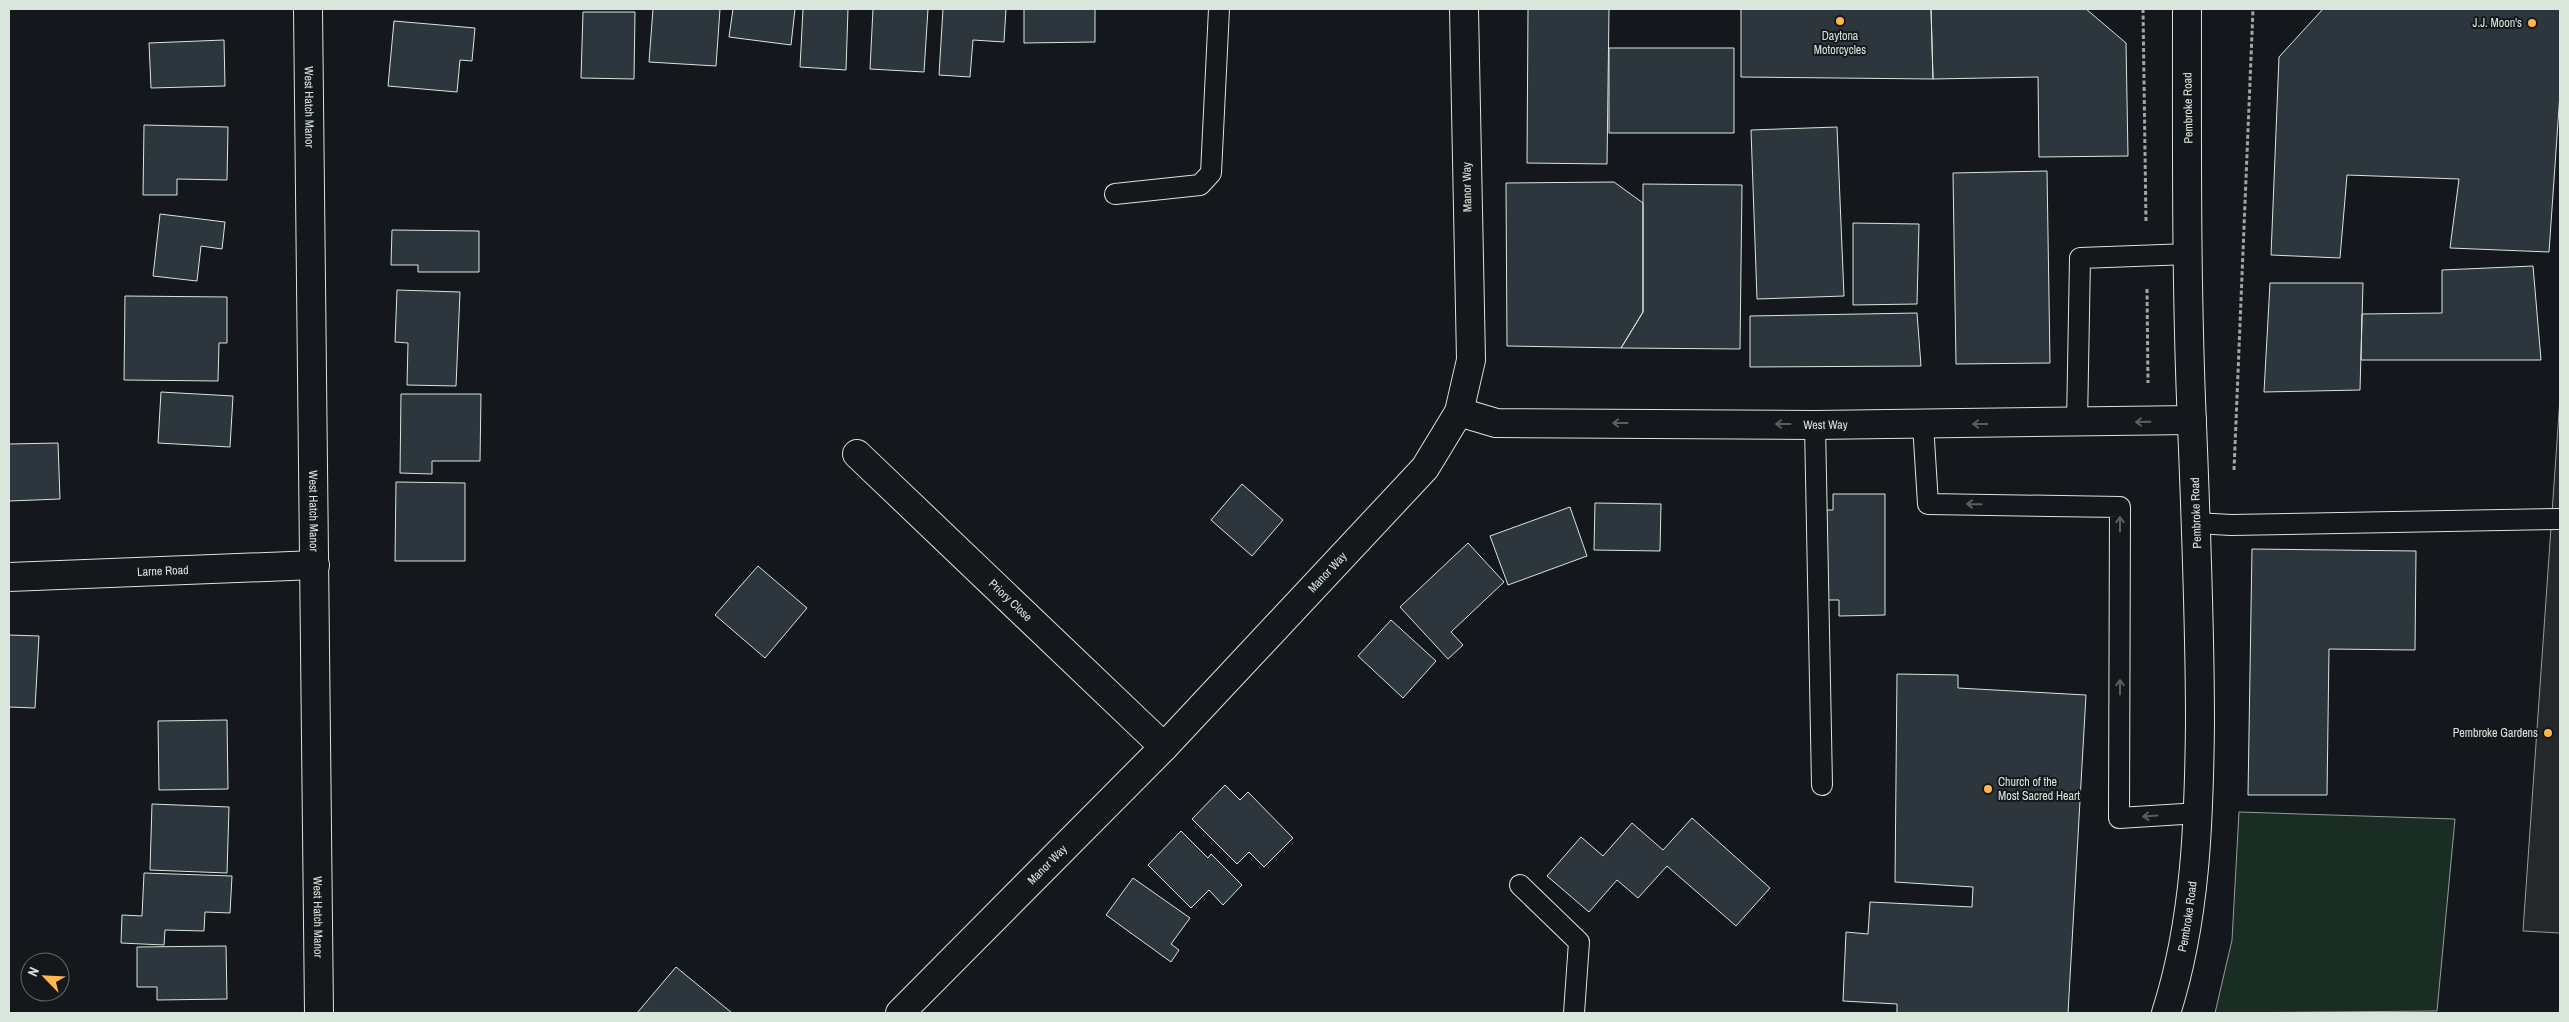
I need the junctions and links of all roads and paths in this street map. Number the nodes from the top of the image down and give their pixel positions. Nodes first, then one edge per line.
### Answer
1 (308, 9) edge
2 (1220, 9) edge
3 (1464, 9) edge
4 (2143, 9) edge
5 (2187, 9) edge
6 (1115, 194) dead end
7 (2189, 254) junction
8 (2146, 256) junction
9 (2148, 389) dead end
10 (1459, 412) junction
11 (2192, 420) junction
12 (2077, 423) junction
13 (1923, 424) junction
14 (1815, 425) junction
15 (857, 454) dead end
16 (2560, 519) edge
17 (2196, 523) junction
18 (316, 565) junction
19 (9, 577) edge
20 (1164, 747) junction
21 (1822, 786) dead end
22 (2199, 814) junction
23 (1520, 885) dead end
24 (319, 1013) edge
25 (900, 1013) edge
26 (1574, 1013) edge
27 (2166, 1013) edge

1 - 18 street, West Hatch Manor
2 - 6 lane
3 - 10 street, Manor Way
4 - 8 path
5 - 7 street, Pembroke Road
7 - 8 lane
7 - 11 street, Pembroke Road
8 - 9 path
8 - 12 lane
14 -> 10 street, West Way
10 - 20 street, Manor Way
11 -> 12 street, West Way
11 - 17 street, Pembroke Road
12 -> 13 street, West Way
13 - 14 street, West Way
22 -> 13 lane
14 - 21 lane
15 - 20 street, Priory Close
16 - 17 lane
17 - 22 street, Pembroke Road
18 - 19 street, Larne Road
18 - 24 street, West Hatch Manor
20 - 25 street, Manor Way
22 - 27 street, Pembroke Road
23 - 26 lane

